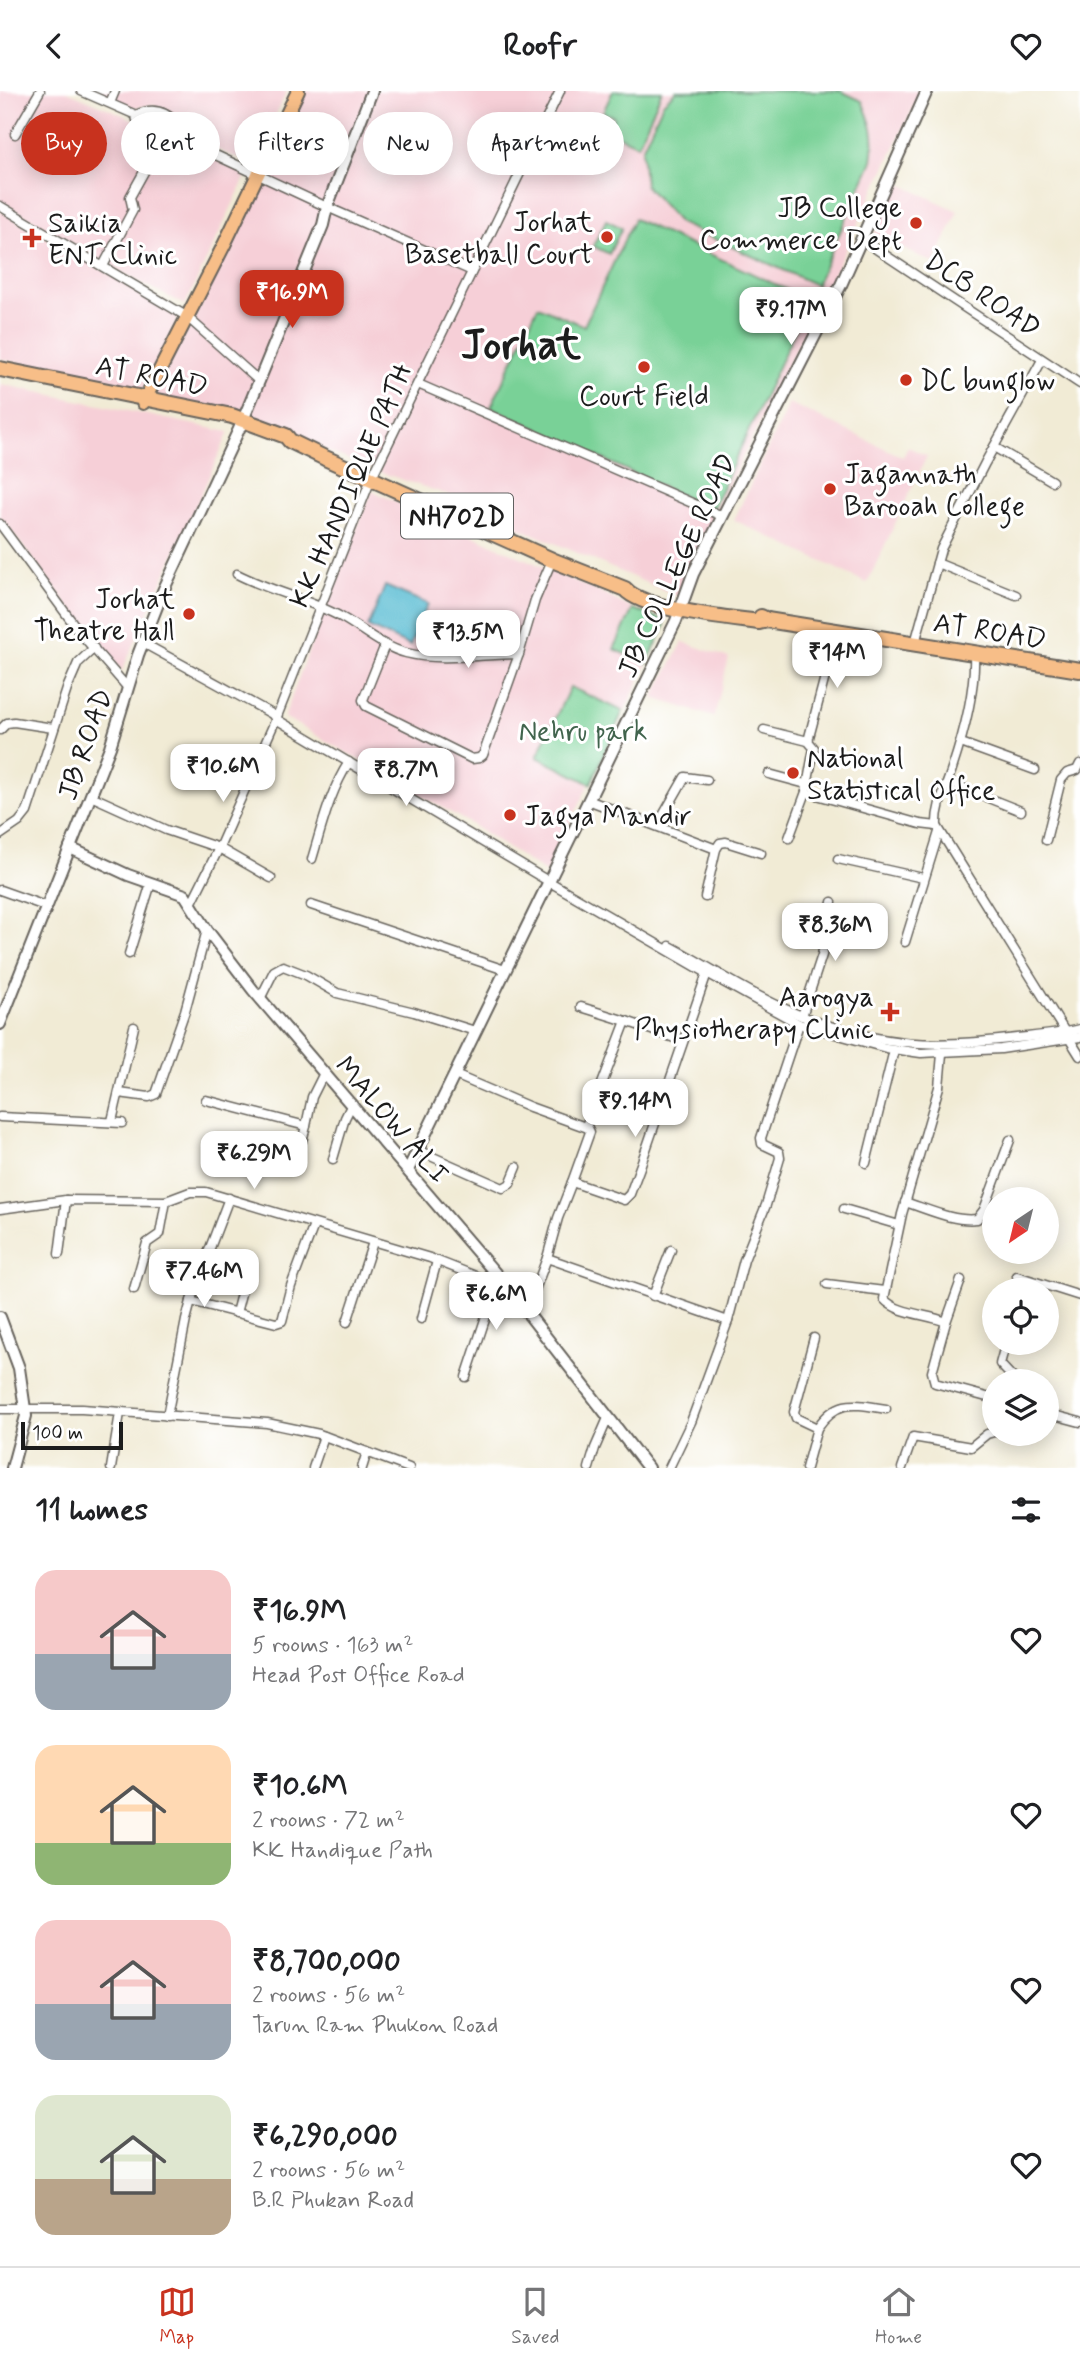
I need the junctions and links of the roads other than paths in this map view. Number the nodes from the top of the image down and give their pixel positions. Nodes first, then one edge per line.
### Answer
1 (40, 91) edge
2 (81, 91) edge
3 (115, 91) edge
4 (298, 91) edge
5 (372, 91) edge
6 (560, 91) edge
7 (927, 91) edge
8 (110, 103) junction
9 (131, 112) edge
10 (142, 112) edge
11 (162, 112) edge
12 (288, 112) edge
13 (15, 134) dead end
14 (142, 175) edge
15 (257, 175) edge
16 (262, 175) edge
17 (0, 206) edge
18 (327, 207) junction
19 (861, 239) junction
20 (103, 266) junction
21 (472, 271) junction
22 (186, 316) junction
23 (1042, 360) junction
24 (0, 369) edge
25 (0, 375) edge
26 (258, 379) junction
27 (418, 384) junction
28 (1080, 384) edge
29 (144, 400) junction
30 (240, 421) junction
31 (994, 447) junction
32 (371, 479) junction
33 (1052, 481) dead end
34 (722, 516) junction
35 (0, 524) edge
36 (552, 560) junction
37 (937, 563) junction
38 (237, 574) dead end
39 (1016, 595) dead end
40 (319, 607) junction
41 (680, 607) junction
42 (837, 631) junction
43 (143, 643) junction
44 (915, 643) junction
45 (385, 645) junction
46 (94, 647) junction
47 (974, 652) junction
48 (519, 654) junction
49 (1080, 670) edge
50 (127, 687) junction
51 (275, 715) junction
52 (53, 728) junction
53 (0, 730) edge
54 (764, 730) dead end
55 (808, 741) junction
56 (961, 743) junction
57 (349, 762) junction
58 (1079, 769) edge
59 (1035, 770) dead end
60 (769, 774) dead end
61 (707, 780) dead end
62 (948, 782) junction
63 (806, 788) junction
64 (90, 796) junction
65 (588, 800) junction
66 (1021, 811) dead end
67 (657, 826) junction
68 (938, 829) junction
69 (0, 835) edge
70 (789, 838) dead end
71 (1046, 840) dead end
72 (70, 848) junction
73 (219, 848) junction
74 (716, 849) junction
75 (761, 853) dead end
76 (312, 859) dead end
77 (838, 859) dead end
78 (271, 878) dead end
79 (923, 878) junction
80 (549, 879) junction
81 (151, 883) junction
82 (0, 890) edge
83 (705, 897) dead end
84 (192, 902) junction
85 (832, 902) dead end
86 (311, 905) dead end
87 (45, 906) junction
88 (207, 930) junction
89 (905, 942) dead end
90 (129, 954) dead end
91 (505, 970) junction
92 (706, 973) junction
93 (260, 999) junction
94 (581, 1007) dead end
95 (801, 1020) junction
96 (626, 1021) junction
97 (0, 1024) edge
98 (134, 1027) dead end
99 (1080, 1029) edge
100 (475, 1031) junction
101 (1068, 1036) junction
102 (1080, 1037) edge
103 (683, 1041) junction
104 (894, 1050) junction
105 (942, 1054) junction
106 (1080, 1056) edge
107 (324, 1073) junction
108 (454, 1075) junction
109 (120, 1093) junction
110 (206, 1100) dead end
111 (352, 1104) junction
112 (0, 1117) edge
113 (111, 1121) junction
114 (122, 1123) dead end
115 (306, 1126) junction
116 (586, 1126) junction
117 (1010, 1140) dead end
118 (417, 1150) junction
119 (333, 1159) dead end
120 (866, 1163) dead end
121 (296, 1165) dead end
122 (517, 1167) dead end
123 (408, 1170) junction
124 (572, 1182) junction
125 (229, 1198) junction
126 (66, 1201) junction
127 (166, 1201) junction
128 (905, 1202) junction
129 (0, 1209) edge
130 (844, 1209) dead end
131 (899, 1224) junction
132 (314, 1225) junction
133 (373, 1242) junction
134 (671, 1250) dead end
135 (59, 1254) dead end
136 (547, 1258) junction
137 (438, 1261) junction
138 (1017, 1276) dead end
139 (497, 1280) junction
140 (961, 1280) dead end
141 (827, 1284) dead end
142 (243, 1286) dead end
143 (134, 1289) dead end
144 (884, 1290) junction
145 (653, 1296) junction
146 (1080, 1296) edge
147 (191, 1301) junction
148 (525, 1310) junction
149 (236, 1313) junction
150 (0, 1317) edge
151 (421, 1319) dead end
152 (728, 1321) junction
153 (347, 1322) dead end
154 (946, 1322) junction
155 (814, 1338) dead end
156 (466, 1377) dead end
157 (982, 1396) edge
158 (25, 1408) junction
159 (0, 1409) edge
160 (886, 1409) dead end
161 (120, 1413) junction
162 (167, 1416) junction
163 (1059, 1416) edge
164 (608, 1418) junction
165 (1080, 1422) edge
166 (817, 1428) junction
167 (324, 1436) junction
168 (982, 1438) edge
169 (367, 1452) junction
170 (12, 1468) edge
171 (111, 1468) edge
172 (313, 1468) edge
173 (362, 1468) edge
174 (409, 1468) edge
175 (589, 1468) edge
176 (648, 1468) edge
177 (669, 1468) edge
178 (806, 1468) edge
179 (902, 1468) edge

1 - 13 street
2 - 8 street
3 - 8 street
4 - 12 main road
5 - 18 street, JB ROAD
6 - 21 street, KK HANDIQUE PATH
7 - 19 street, JB COLLEGE ROAD
8 - 9 street
10 - 11 street
14 - 20 street
15 - 22 main road
16 - 18 street
17 - 20 street
18 - 21 street
18 - 26 street, JB ROAD
19 - 23 street, DCB ROAD
19 - 34 street, JB COLLEGE ROAD
20 - 22 street
21 - 27 street, KK HANDIQUE PATH
22 - 26 street
22 - 29 main road
23 - 28 street, DCB ROAD
23 - 31 street
24 - 29 highway, AT ROAD / NH702D
25 - 29 highway, AT ROAD / NH702D
26 - 30 street, JB ROAD
27 - 32 street, KK HANDIQUE PATH
27 - 34 street
29 - 30 highway, AT ROAD / NH702D
30 - 32 highway, AT ROAD / NH702D
30 - 43 street, JB ROAD
31 - 33 street
31 - 37 street
32 - 36 highway, AT ROAD / NH702D
32 - 40 street, KK HANDIQUE PATH
34 - 41 street, JB COLLEGE ROAD
35 - 46 street
36 - 41 highway, AT ROAD / NH702D
36 - 48 street
37 - 39 street
37 - 44 street
38 - 40 street
40 - 45 street
40 - 51 street, KK HANDIQUE PATH
41 - 42 highway, AT ROAD / NH702D
41 - 65 street, JB COLLEGE ROAD
42 - 44 highway, AT ROAD / NH702D
42 - 55 street
43 - 50 street, JB ROAD
43 - 51 street
44 - 47 highway, AT ROAD / NH702D
45 - 48 street
45 - 48 street
46 - 50 street
46 - 52 street
47 - 49 highway, AT ROAD / NH702D
47 - 56 street
50 - 64 street, JB ROAD
51 - 57 street
51 - 73 street, KK HANDIQUE PATH
51 - 80 street
52 - 53 street
52 - 69 street
54 - 55 street
55 - 63 street
56 - 59 street
56 - 62 street
57 - 76 street
57 - 80 street
58 - 71 street
60 - 63 street
61 - 67 street
62 - 66 street
62 - 68 street
63 - 68 street
63 - 70 street
64 - 72 street, JB ROAD
64 - 73 street
65 - 67 street
65 - 80 street, JB COLLEGE ROAD
67 - 74 street
68 - 79 street
68 - 101 street
72 - 81 street
72 - 87 street, JB ROAD
73 - 78 street
73 - 84 street, KK HANDIQUE PATH
74 - 75 street
74 - 83 street
77 - 79 street
79 - 89 street
80 - 91 street, JB COLLEGE ROAD
80 - 92 street
80 - 95 street
81 - 84 street
81 - 90 street
82 - 87 street
84 - 88 street, MALOW ALI
85 - 95 street
86 - 91 street
87 - 97 street, JB ROAD
88 - 93 street, MALOW ALI
88 - 109 street
91 - 100 street, JB COLLEGE ROAD
92 - 95 street
92 - 103 street
93 - 100 street
93 - 107 street, MALOW ALI
94 - 96 street
95 - 101 street
95 - 104 street
95 - 152 street
96 - 103 street
96 - 116 street
98 - 109 street
99 - 101 street
100 - 108 street, JB COLLEGE ROAD
101 - 102 street
101 - 105 street
101 - 106 street
103 - 124 street
104 - 105 street
104 - 120 street
105 - 128 street
107 - 111 street, MALOW ALI
107 - 115 street
108 - 116 street
108 - 118 street, JB COLLEGE ROAD
109 - 113 street
110 - 115 street
111 - 119 street
111 - 123 street, MALOW ALI
112 - 113 street
113 - 114 street
115 - 121 street
116 - 124 street
117 - 128 street
118 - 122 street
118 - 123 street, JB COLLEGE ROAD
123 - 139 street, MALOW ALI
124 - 136 street
125 - 127 street
125 - 132 street
125 - 147 street
126 - 127 street
126 - 129 street
126 - 135 street
127 - 143 street
128 - 131 street
130 - 131 street
131 - 144 street
132 - 133 street
132 - 149 street
133 - 137 street
133 - 153 street
134 - 145 street
136 - 145 street
136 - 148 street
137 - 139 street
137 - 151 street
138 - 146 street
139 - 148 street, MALOW ALI
139 - 156 street
140 - 154 street
141 - 144 street
142 - 149 street
144 - 154 street
145 - 152 street
147 - 149 street
147 - 162 street
148 - 164 street, MALOW ALI
150 - 158 street
152 - 177 street
154 - 157 street
155 - 166 street
158 - 159 street
158 - 161 street
158 - 170 street
160 - 166 street
161 - 162 street
161 - 171 street
162 - 167 street
163 - 165 street
164 - 175 street
164 - 176 street, MALOW ALI
166 - 178 street
167 - 169 street
167 - 172 street
168 - 179 street
169 - 173 street
169 - 174 street

